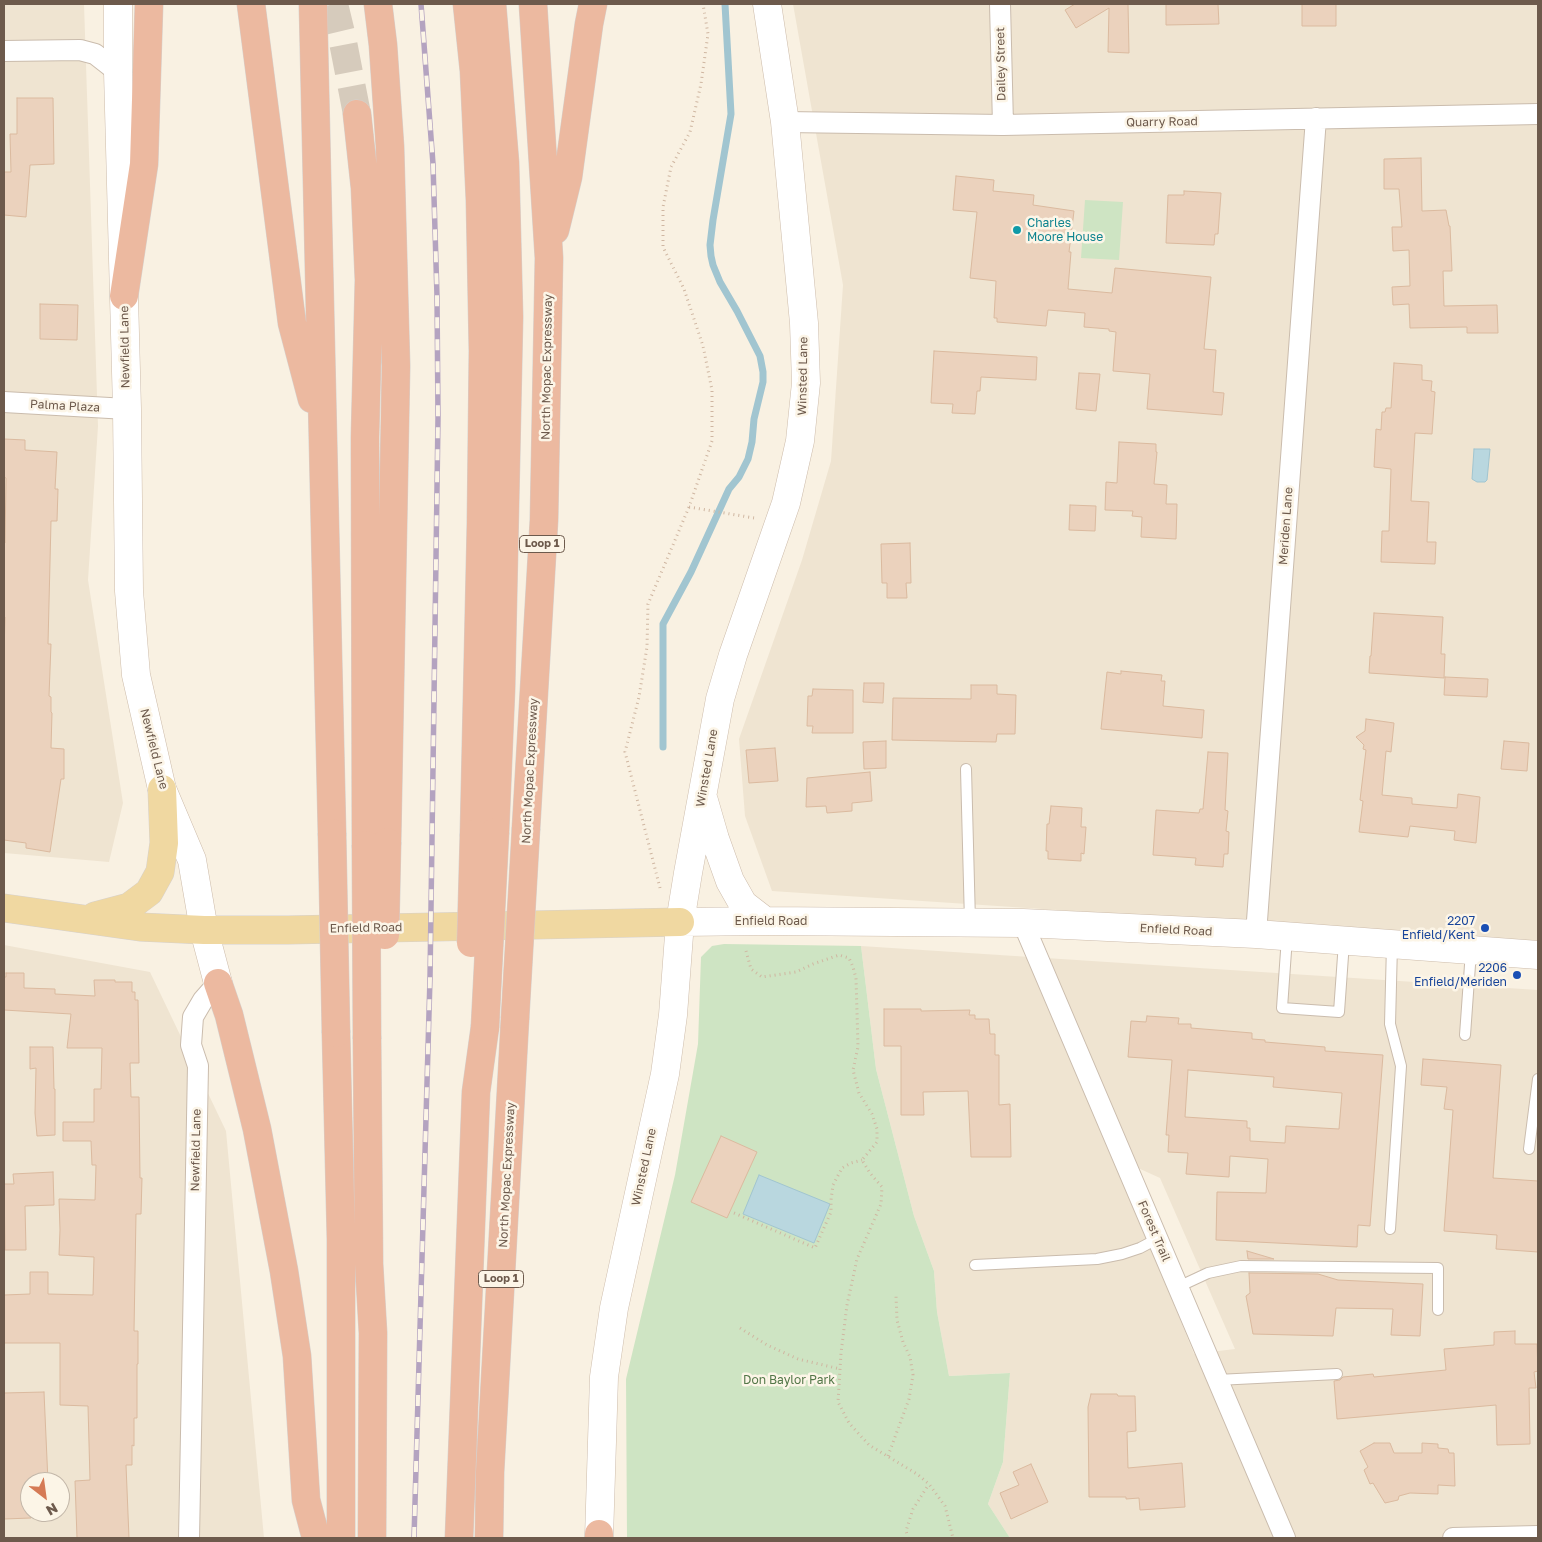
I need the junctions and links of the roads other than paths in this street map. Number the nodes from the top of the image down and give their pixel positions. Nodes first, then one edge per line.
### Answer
1 (118, 4) edge
2 (149, 4) edge
3 (251, 4) edge
4 (313, 4) edge
5 (378, 4) edge
6 (467, 4) edge
7 (492, 4) edge
8 (533, 4) edge
9 (593, 4) edge
10 (767, 4) edge
11 (1000, 4) edge
12 (4, 51) edge
13 (118, 72) junction
14 (357, 114) tunnel mouth
15 (1538, 114) edge
16 (1316, 118) junction
17 (785, 122) junction
18 (1002, 125) junction
19 (549, 258) junction
20 (124, 296) junction
21 (4, 402) edge
22 (127, 409) junction
23 (323, 444) junction
24 (966, 769) dead end
25 (162, 788) junction
26 (703, 795) junction
27 (485, 833) junction
28 (377, 844) junction
29 (4, 908) edge
30 (80, 919) junction
31 (765, 921) junction
32 (680, 922) junction
33 (970, 922) junction
34 (1023, 923) junction
35 (204, 930) junction
36 (1256, 934) junction
37 (1288, 936) junction
38 (1344, 940) junction
39 (1392, 944) junction
40 (1471, 950) junction
41 (1538, 955) edge
42 (218, 982) junction
43 (1465, 1035) dead end
44 (1538, 1079) edge
45 (1529, 1149) dead end
46 (1390, 1229) dead end
47 (1157, 1239) junction
48 (975, 1264) dead end
49 (1178, 1286) junction
50 (1438, 1310) dead end
51 (1337, 1374) dead end
52 (1217, 1380) junction
53 (1538, 1536) edge
54 (599, 1537) edge
55 (189, 1538) edge
56 (316, 1538) edge
57 (340, 1538) edge
58 (372, 1538) edge
59 (459, 1538) edge
60 (489, 1538) edge
61 (1285, 1538) edge
62 (1454, 1538) edge

1 - 13 main road, Newfield Lane
2 - 20 highway
3 - 23 highway
4 - 23 highway
5 - 28 highway
6 - 27 highway
7 - 27 highway
8 - 19 highway, North Mopac Expressway / Loop 1
9 - 19 highway
10 - 17 main road, Winsted Lane
11 - 18 street, Dailey Street
12 - 13 street
13 - 20 main road, Newfield Lane
14 - 28 highway
15 - 16 street, Quarry Road
16 - 18 street, Quarry Road
16 - 36 street, Meriden Lane
17 - 18 street, Quarry Road
17 - 26 main road, Winsted Lane
19 - 60 highway, North Mopac Expressway / Loop 1, bridge
20 - 22 main road, Newfield Lane
21 - 22 street, Palma Plaza
22 - 25 main road, Newfield Lane
23 - 57 highway, bridge
24 - 33 lane
25 - 30 main road
25 - 35 main road, Newfield Lane
26 - 31 main road
26 - 32 main road, Winsted Lane
27 - 59 highway, bridge
28 - 58 highway, bridge
29 - 30 main road, Enfield Road
30 - 35 main road, Enfield Road
31 - 32 main road, Enfield Road
31 - 33 main road, Enfield Road
32 - 35 main road, Enfield Road
32 - 54 main road, Winsted Lane
33 - 34 main road, Enfield Road
34 - 36 main road, Enfield Road
34 - 47 street, Forest Trail
35 - 42 main road, Newfield Lane
36 - 37 main road, Enfield Road
37 - 38 main road, Enfield Road
37 - 38 lane
38 - 39 main road, Enfield Road
39 - 40 main road, Enfield Road
39 - 46 lane
40 - 41 main road, Enfield Road
40 - 43 lane
42 - 55 street, Newfield Lane
42 - 56 highway
44 - 45 lane
47 - 48 lane
47 - 49 street, Forest Trail
49 - 50 lane
49 - 52 street, Forest Trail
51 - 52 lane
52 - 61 street, Forest Trail
53 - 62 street

